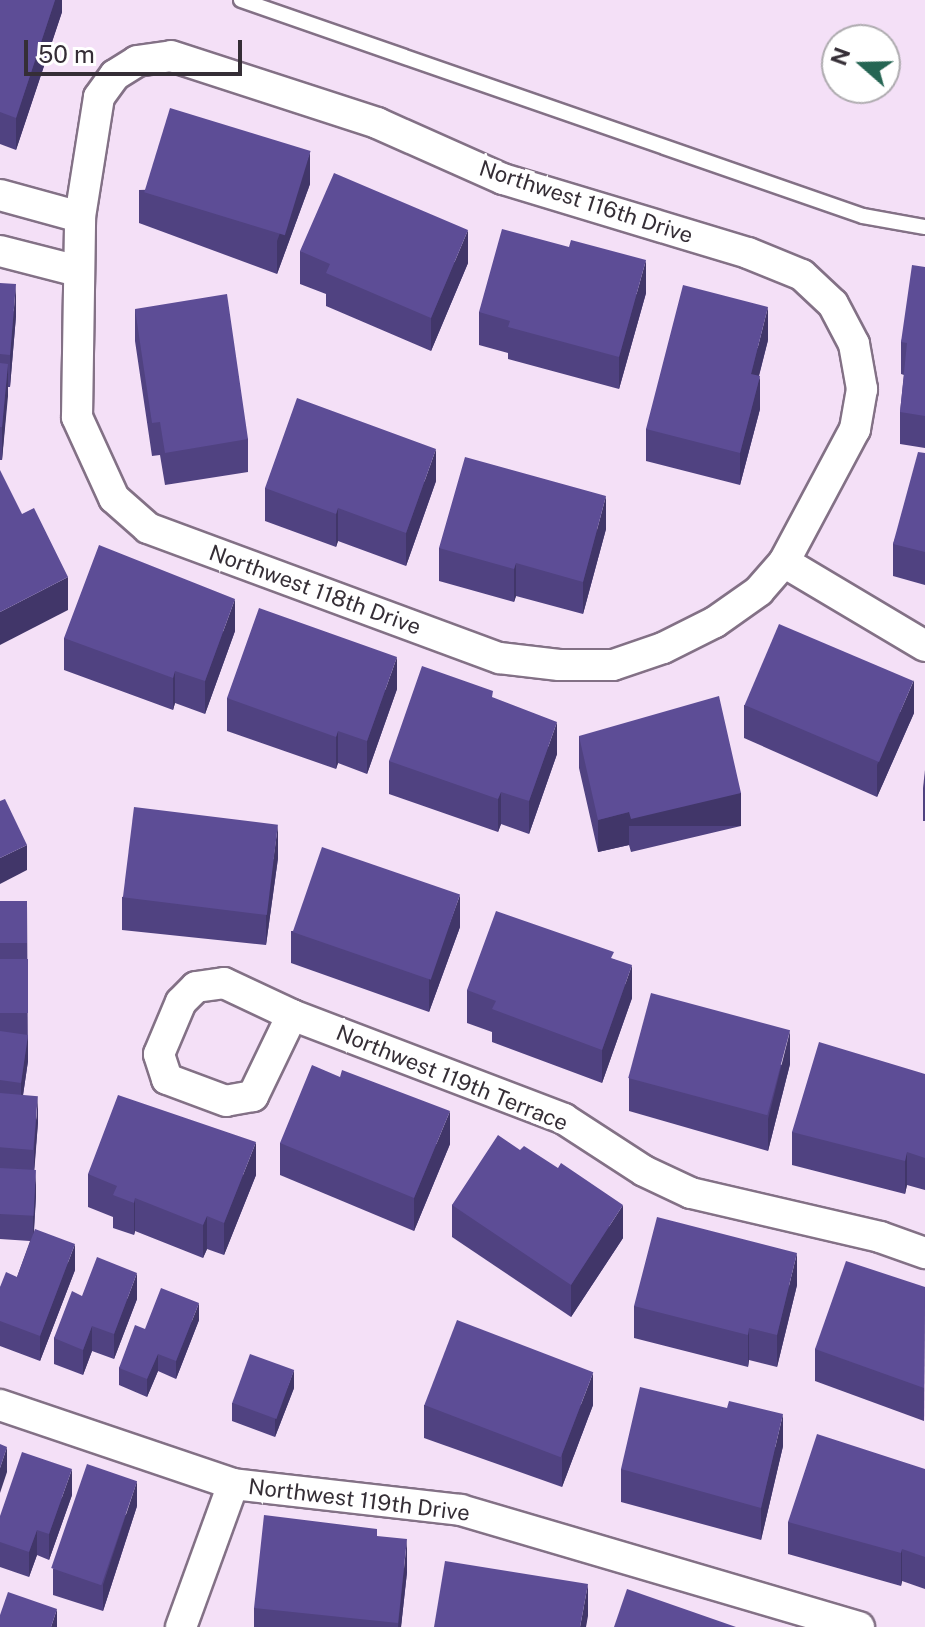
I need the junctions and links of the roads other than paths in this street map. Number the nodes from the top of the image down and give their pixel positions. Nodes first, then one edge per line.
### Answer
1 (241, 0) edge
2 (0, 195) edge
3 (80, 217) junction
4 (925, 227) edge
5 (0, 251) edge
6 (78, 271) junction
7 (784, 562) junction
8 (925, 646) edge
9 (292, 1015) junction
10 (925, 1253) edge
11 (0, 1405) edge
12 (233, 1484) junction
13 (181, 1627) edge
14 (859, 1627) edge

1 - 4 lane
2 - 3 street
3 - 6 street, Northwest 118th Drive
3 - 7 street, Northwest 116th Drive
5 - 6 street
6 - 7 street, Northwest 118th Drive
7 - 8 street
9 - 9 street, Northwest 119th Terrace
9 - 10 street, Northwest 119th Terrace
11 - 12 street, Northwest 119th Drive
12 - 13 street
12 - 14 street, Northwest 119th Drive

